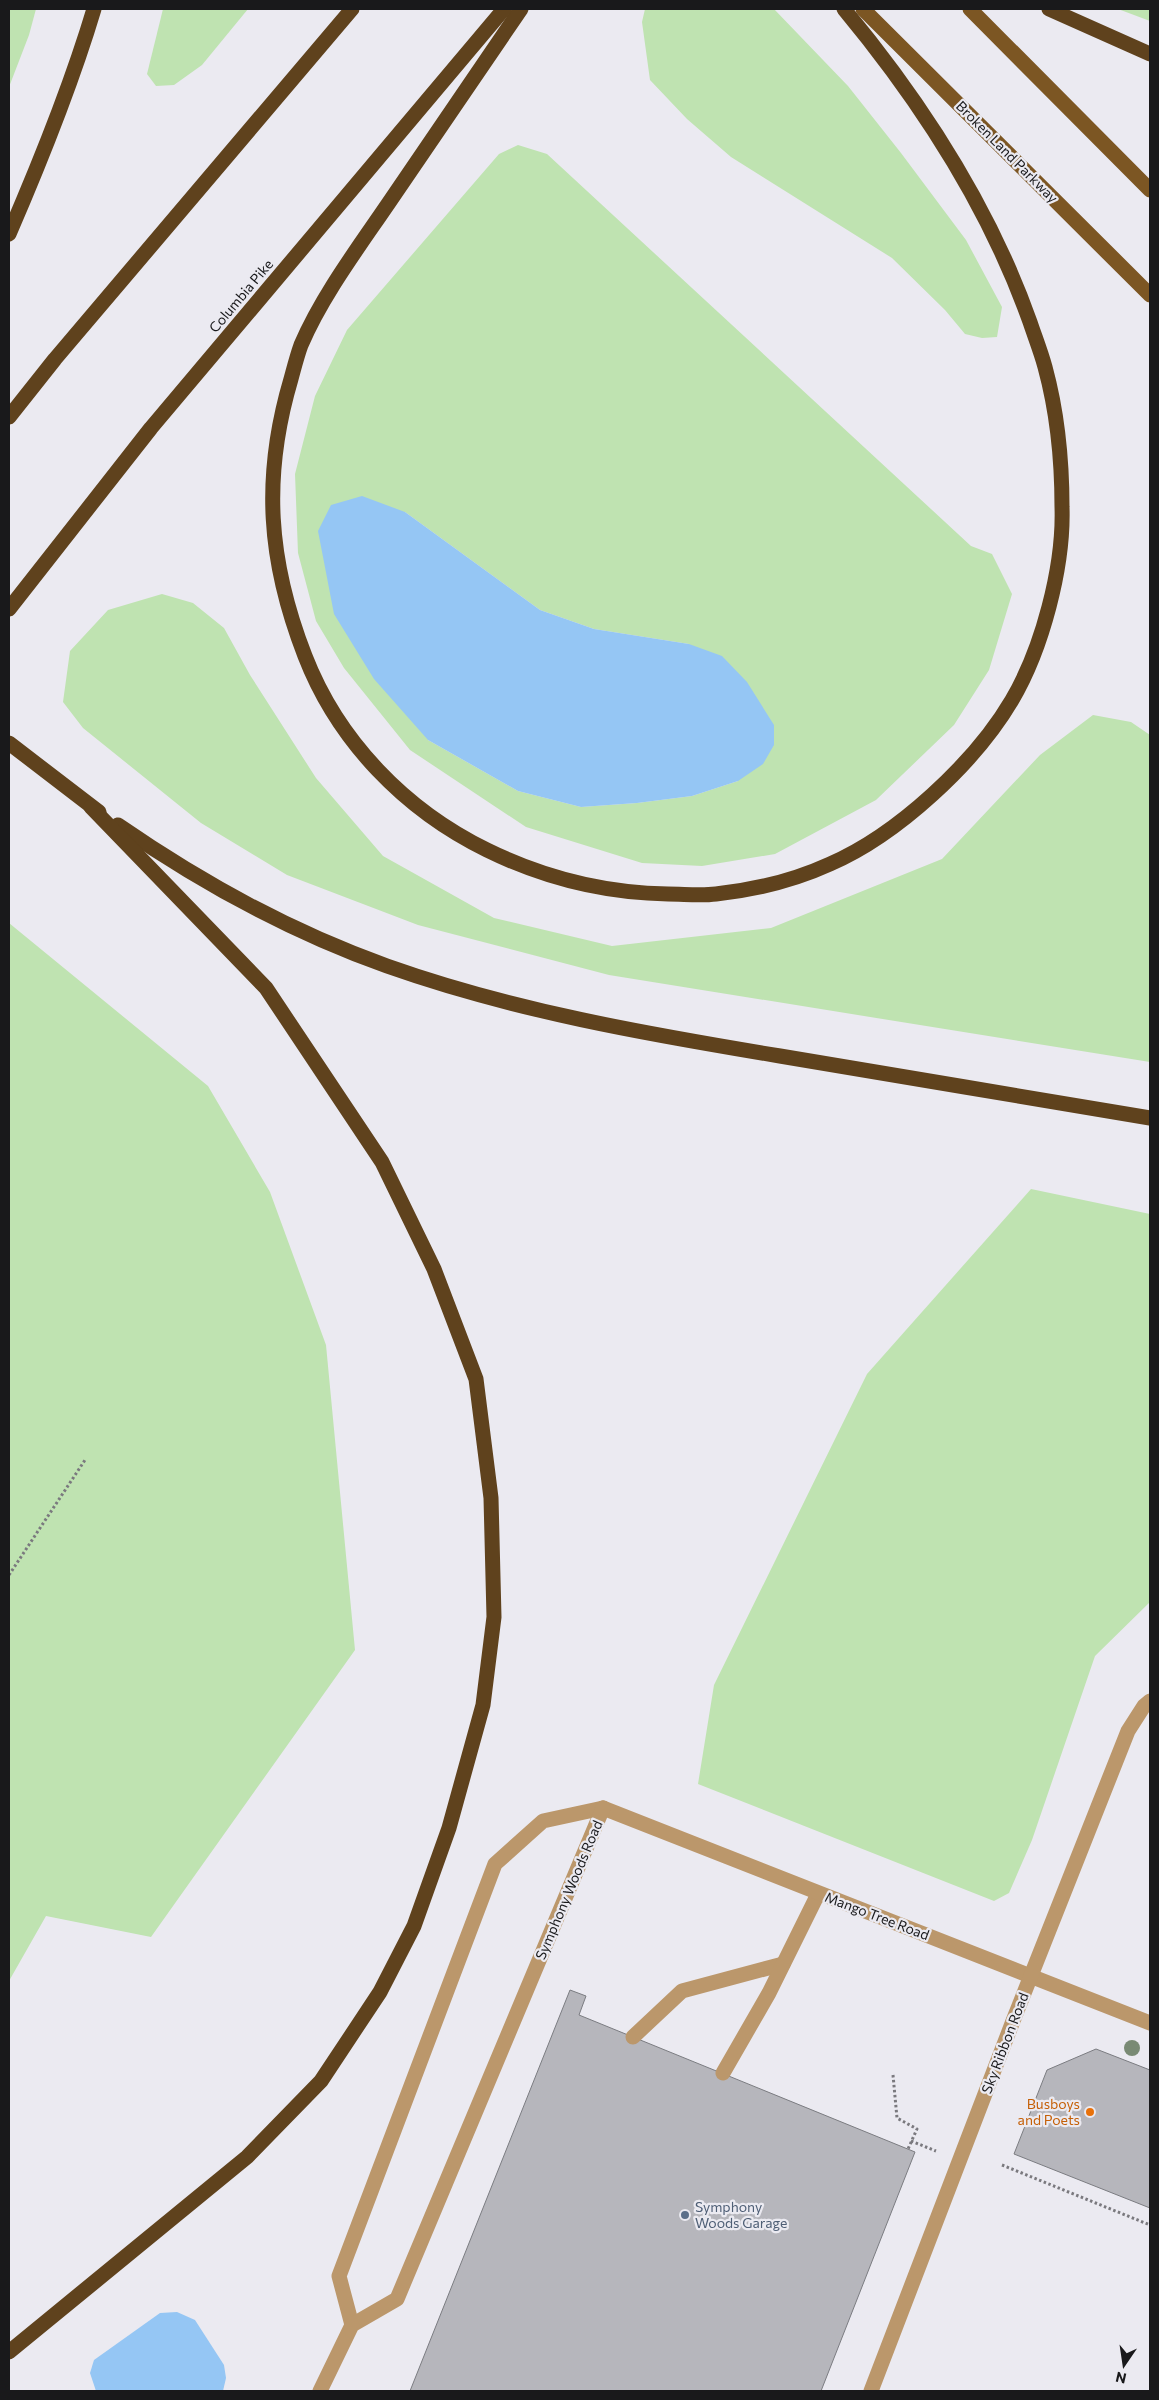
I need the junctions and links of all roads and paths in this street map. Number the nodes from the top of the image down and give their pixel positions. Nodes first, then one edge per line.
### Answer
1 (94, 9) edge
2 (352, 9) edge
3 (504, 9) edge
4 (521, 9) edge
5 (844, 9) edge
6 (863, 9) edge
7 (970, 9) edge
8 (1049, 9) edge
9 (1150, 54) edge
10 (1150, 190) edge
11 (9, 234) edge
12 (1150, 295) edge
13 (9, 417) edge
14 (9, 609) edge
15 (9, 743) edge
16 (91, 807) junction
17 (1150, 1118) edge
18 (85, 1460) dead end
19 (9, 1575) edge
20 (1150, 1701) edge
21 (604, 1808) junction
22 (818, 1894) junction
23 (783, 1964) junction
24 (1031, 1975) junction
25 (1150, 2023) edge
26 (633, 2037) dead end
27 (723, 2072) dead end
28 (893, 2075) dead end
29 (911, 2141) junction
30 (908, 2149) dead end
31 (943, 2154) dead end
32 (1002, 2166) dead end
33 (1150, 2225) edge
34 (352, 2325) junction
35 (9, 2352) edge
36 (320, 2391) edge
37 (871, 2391) edge

1 - 11 highway
2 - 13 highway
3 - 14 highway, Columbia Pike
4 - 5 highway
6 - 12 main road, Broken Land Parkway
7 - 10 main road
8 - 9 highway
15 - 16 highway
16 - 17 highway
16 - 35 highway
18 - 19 path
20 - 24 street, Sky Ribbon Road
21 - 22 street, Mango Tree Road
21 - 34 street, Symphony Woods Road
21 - 34 street, Symphony Woods Road
22 - 23 street
22 - 24 street, Mango Tree Road
23 - 26 street
23 - 27 street
24 - 25 street, Mango Tree Road
24 - 37 street, Sky Ribbon Road
28 - 29 path
29 - 30 path
29 - 31 path
32 - 33 path
34 - 36 street

